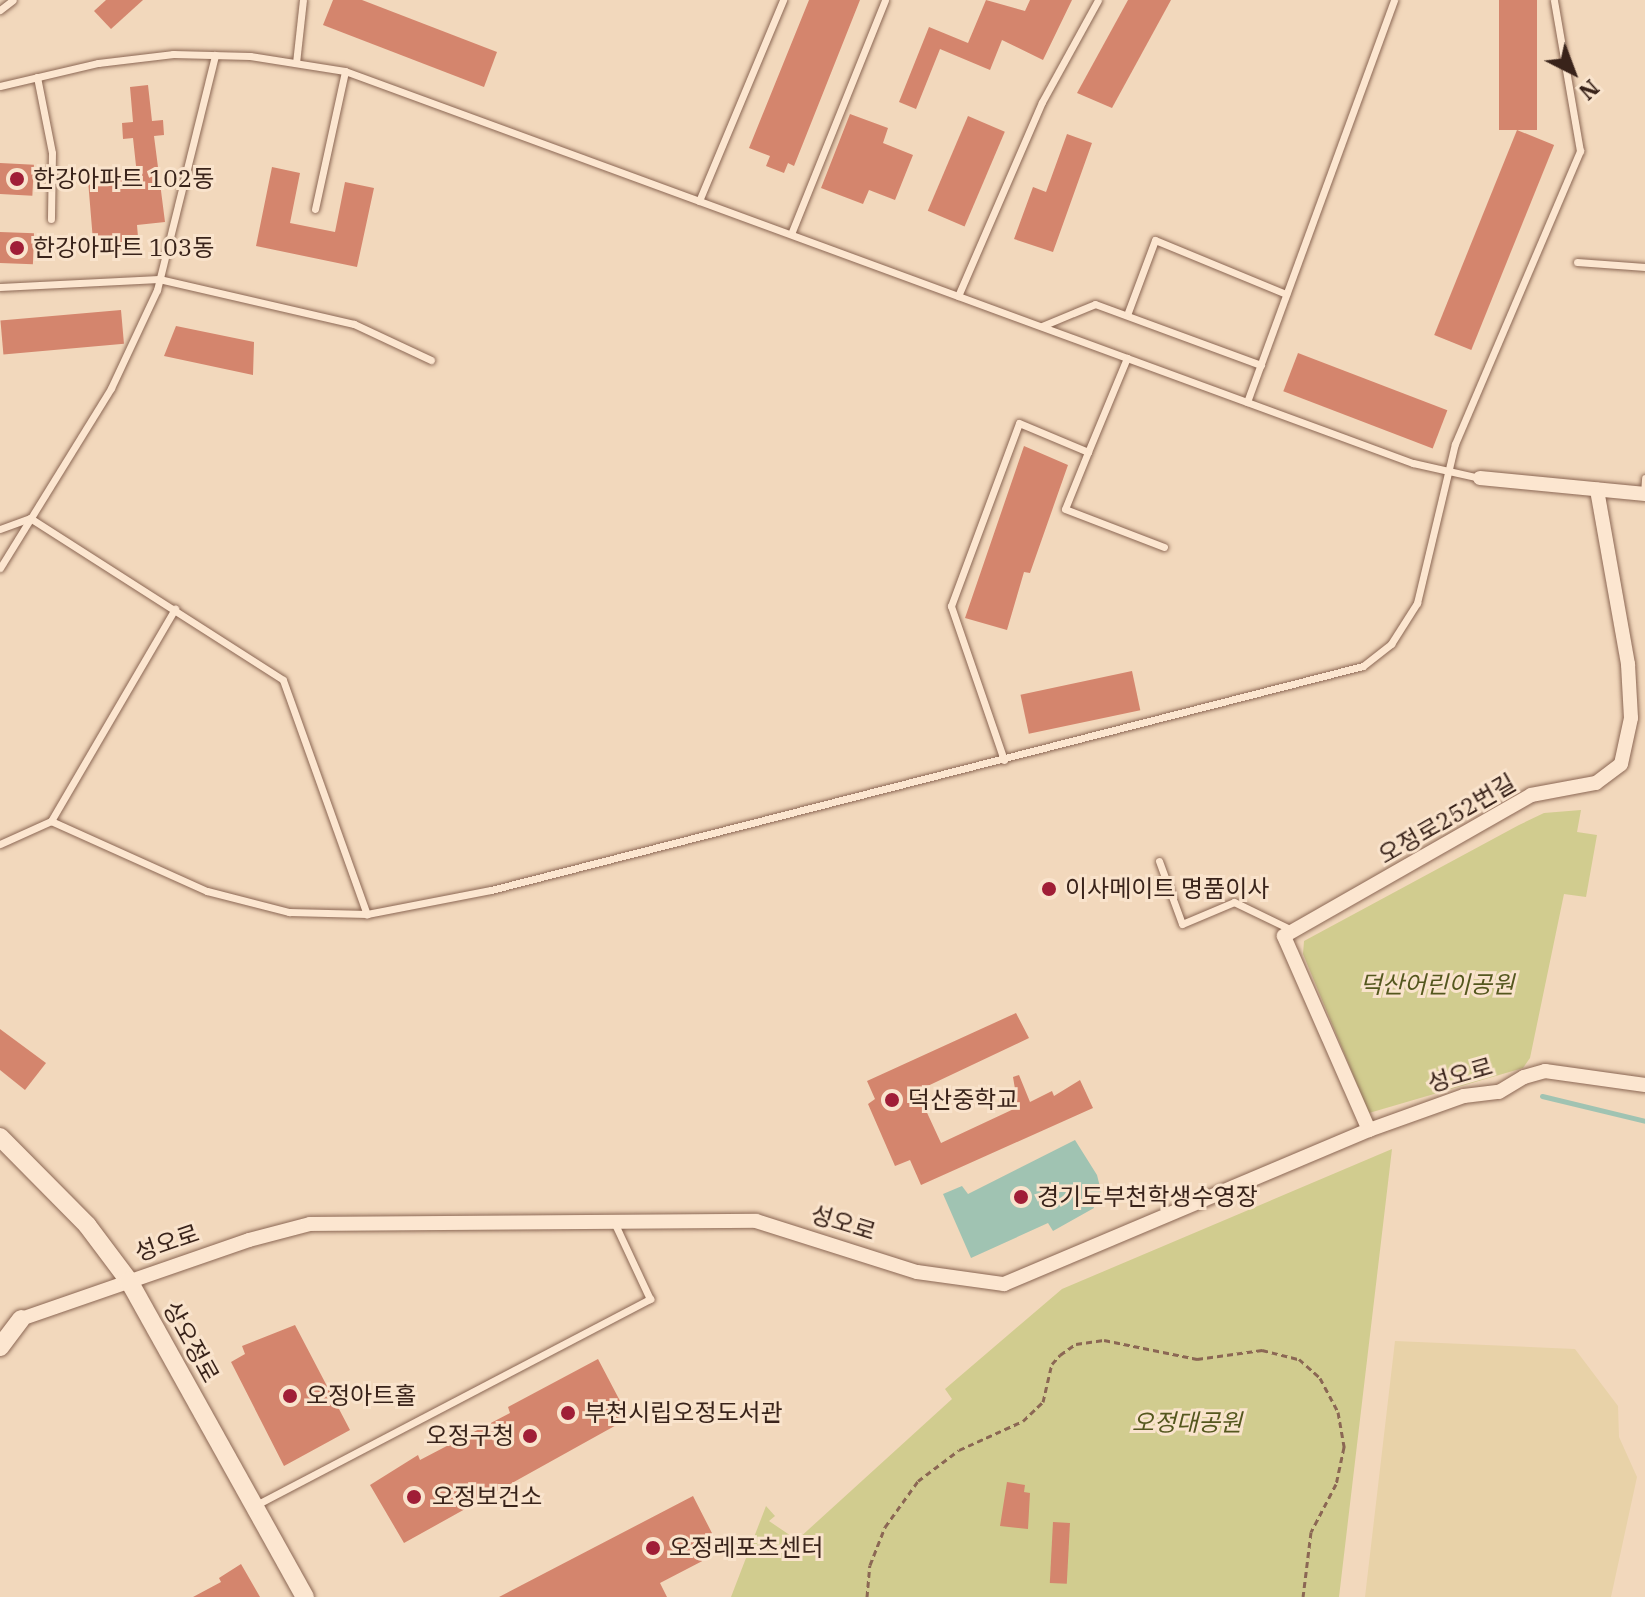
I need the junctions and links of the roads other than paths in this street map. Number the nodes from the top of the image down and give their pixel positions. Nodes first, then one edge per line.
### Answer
1 (13, 0) edge
2 (303, 0) edge
3 (783, 0) edge
4 (885, 0) edge
5 (1098, 0) edge
6 (1394, 0) edge
7 (1554, 0) edge
8 (0, 10) edge
9 (215, 55) junction
10 (296, 63) junction
11 (345, 71) junction
12 (37, 77) junction
13 (0, 86) edge
14 (699, 201) junction
15 (315, 209) dead end
16 (51, 219) dead end
17 (791, 234) junction
18 (1577, 262) dead end
19 (1645, 267) edge
20 (159, 279) junction
21 (0, 287) edge
22 (1286, 294) junction
23 (958, 296) junction
24 (1127, 315) junction
25 (1042, 326) junction
26 (1127, 358) junction
27 (431, 360) dead end
28 (1261, 365) junction
29 (1247, 402) junction
30 (1088, 452) junction
31 (1446, 470) junction
32 (1480, 478) joint
33 (1645, 478) edge
34 (1597, 490) junction
35 (1644, 494) edge
36 (30, 518) junction
37 (0, 529) edge
38 (1164, 547) dead end
39 (0, 568) edge
40 (175, 609) junction
41 (1004, 760) junction
42 (51, 821) junction
43 (0, 844) edge
44 (1159, 861) dead end
45 (367, 914) junction
46 (1294, 931) junction
47 (1645, 1085) edge
48 (1369, 1130) junction
49 (0, 1137) edge
50 (614, 1222) junction
51 (129, 1281) junction
52 (21, 1319) junction
53 (0, 1327) edge
54 (0, 1347) edge
55 (254, 1506) junction
56 (305, 1597) edge

1 - 8 lane
2 - 10 lane
3 - 14 lane
4 - 17 lane
5 - 23 lane
6 - 22 lane
7 - 31 lane
9 - 10 lane
9 - 12 lane
9 - 20 lane
10 - 11 lane
11 - 14 lane
11 - 15 lane
12 - 13 lane
12 - 16 lane
14 - 17 lane
17 - 23 lane
18 - 19 lane
20 - 21 lane
20 - 27 lane
20 - 36 lane
22 - 24 lane
22 - 28 lane
23 - 25 lane
24 - 25 lane
24 - 28 lane
25 - 26 lane
26 - 29 lane
26 - 30 lane
28 - 29 lane
29 - 31 lane
30 - 38 lane
30 - 41 lane
31 - 32 lane
31 - 41 lane
32 - 34 street
33 - 35 lane
34 - 35 street
34 - 46 street, 오정로252번길
36 - 37 lane
36 - 39 lane
36 - 40 lane
40 - 42 lane
40 - 45 lane
41 - 45 lane
42 - 43 lane
42 - 45 lane
44 - 46 lane
46 - 48 street
47 - 48 street, 성오로
48 - 50 street, 성오로
49 - 51 street, 상오정로
50 - 51 street, 성오로
50 - 55 lane
51 - 52 street, 성오로
51 - 55 street, 상오정로
52 - 53 street, 성오로
52 - 54 street
55 - 56 street, 상오정로

